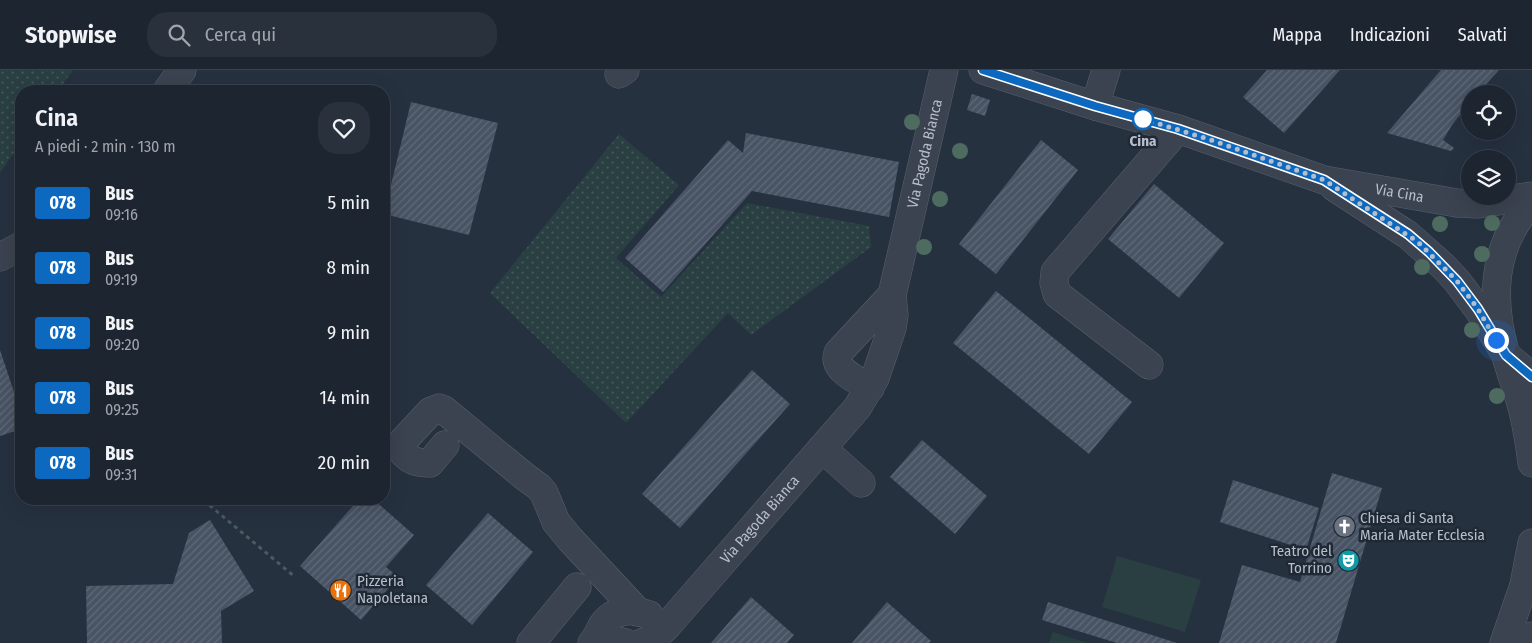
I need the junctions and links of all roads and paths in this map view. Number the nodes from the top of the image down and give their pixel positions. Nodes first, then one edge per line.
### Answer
1 (182, 70) edge
2 (944, 70) edge
3 (983, 70) edge
4 (1106, 70) edge
5 (171, 85) edge
6 (1095, 106) junction
7 (1178, 129) junction
8 (1145, 167) junction
9 (1324, 180) junction
10 (1532, 196) edge
11 (1532, 202) edge
12 (15, 249) edge
13 (0, 257) edge
14 (1044, 264) dead end
15 (892, 295) junction
16 (1506, 355) junction
17 (1149, 365) dead end
18 (1532, 377) edge
19 (870, 388) junction
20 (445, 444) dead end
21 (822, 448) junction
22 (1532, 463) edge
23 (861, 483) dead end
24 (209, 505) edge
25 (1532, 544) edge
26 (295, 577) dead end
27 (576, 587) dead end
28 (638, 612) junction
29 (666, 627) junction
30 (1532, 636) edge
31 (595, 640) edge
32 (531, 643) edge
33 (626, 643) edge
34 (642, 643) edge
35 (1504, 643) edge
36 (1527, 643) edge

1 - 5 street
2 - 15 street, Via Pagoda Bianca
3 - 6 street, Via Cina
4 - 6 street
6 - 7 street, Via Cina
7 - 8 street
7 - 9 street, Via Cina
8 - 14 street
8 - 17 street
9 - 10 street, Via Cina
9 - 16 street
11 - 16 street
12 - 13 street
15 - 19 street, Via Pagoda Bianca
15 - 19 street, Via Pagoda Bianca
16 - 18 street
16 - 22 street
19 - 21 street, Via Pagoda Bianca
20 - 28 street
21 - 23 street
21 - 29 street, Via Pagoda Bianca
24 - 26 path
25 - 35 street
27 - 32 street
28 - 29 street
28 - 31 street
29 - 34 street, Via Pagoda Bianca
30 - 36 street
31 - 33 street

